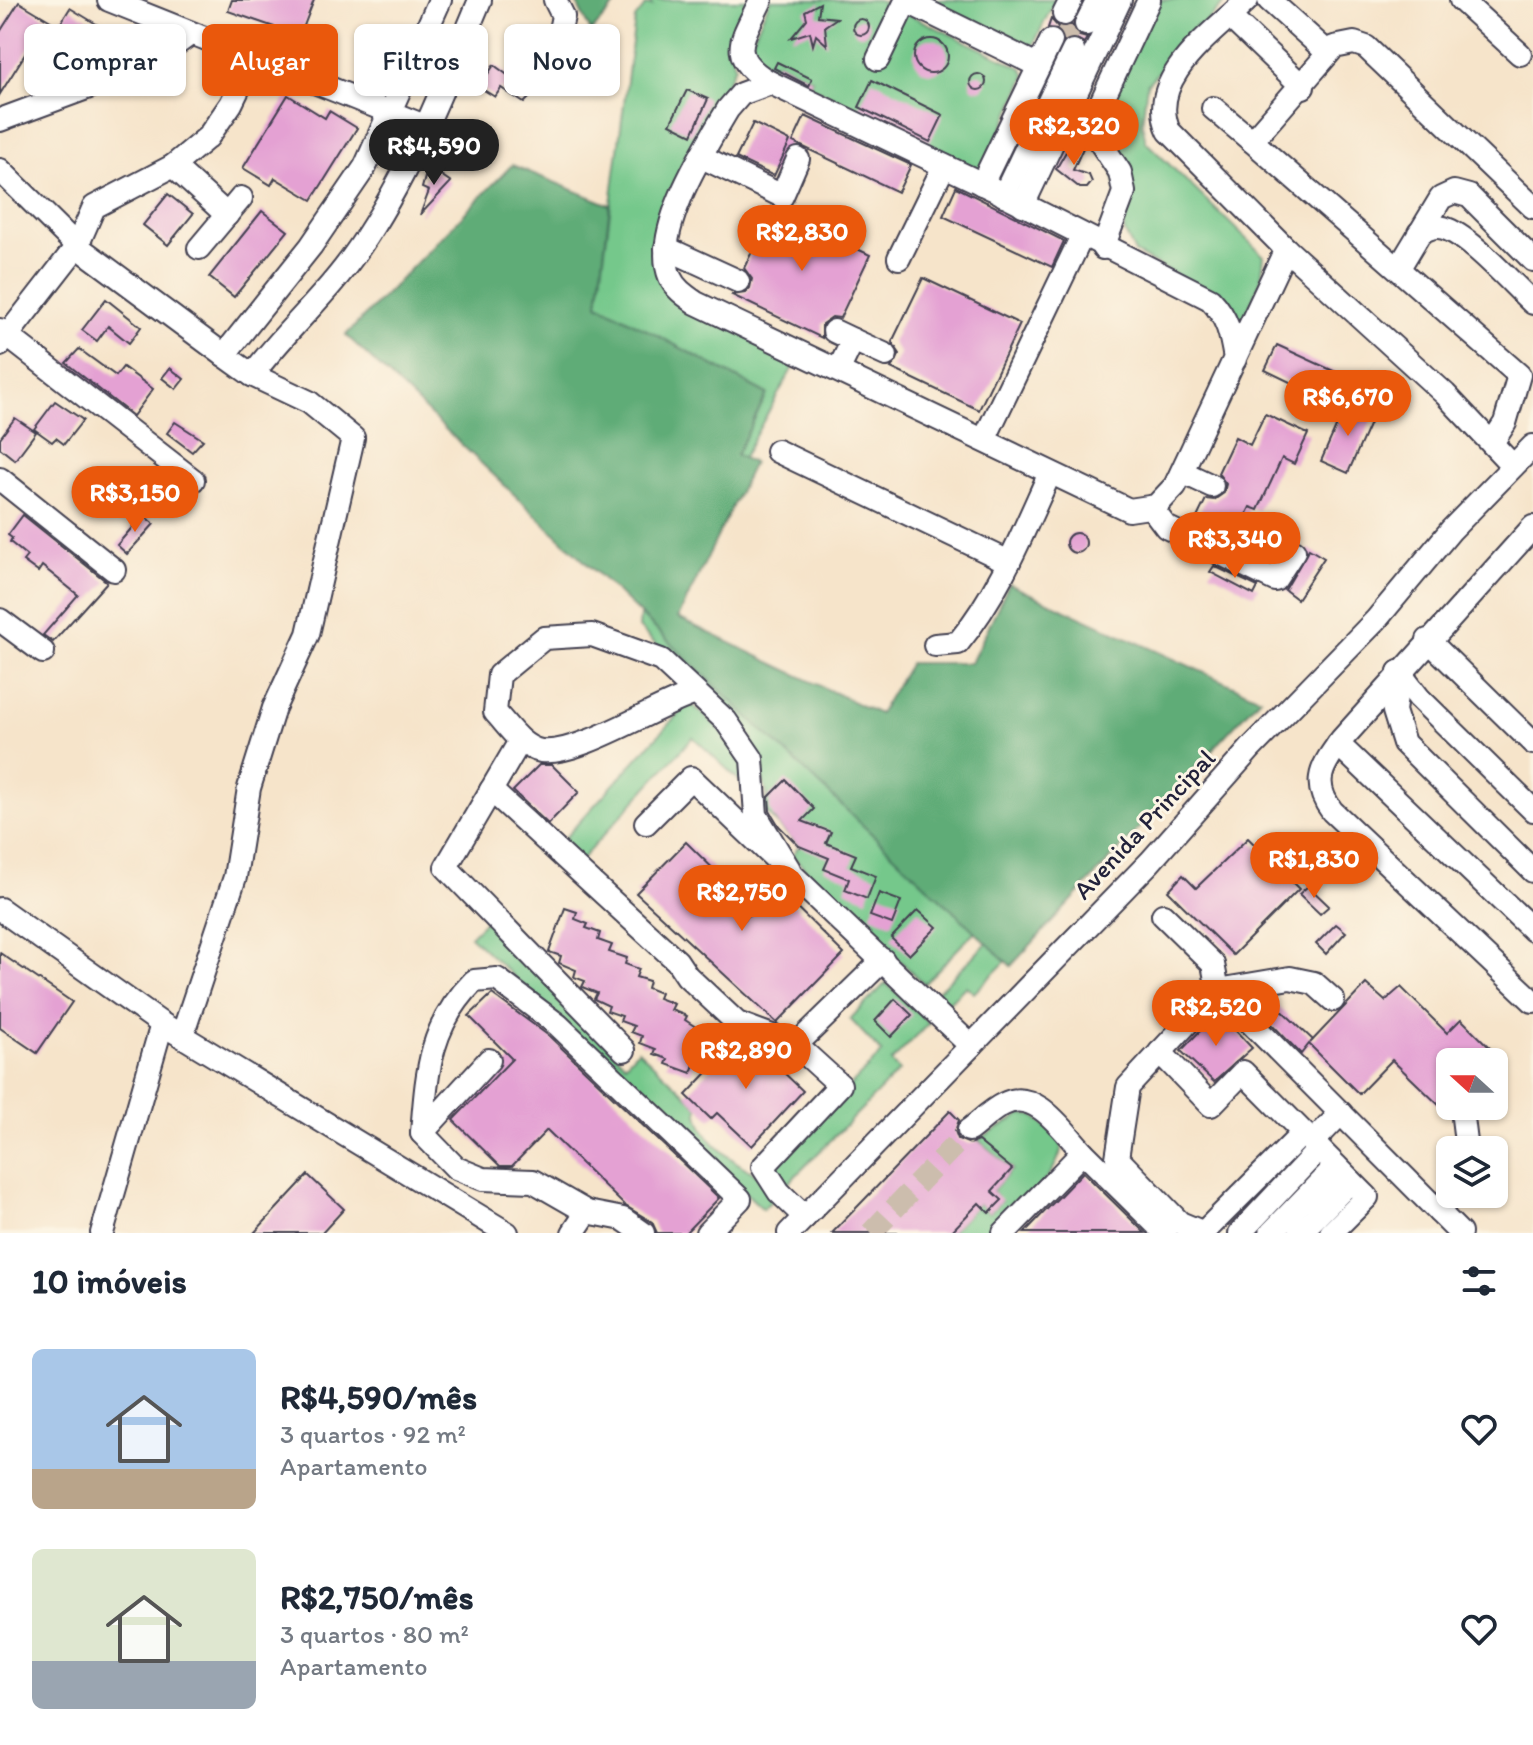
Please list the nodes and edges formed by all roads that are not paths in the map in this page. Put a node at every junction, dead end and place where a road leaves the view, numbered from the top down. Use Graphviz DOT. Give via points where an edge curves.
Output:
graph roads {
  1 [pos="109,0"];
  2 [pos="440,0"];
  3 [pos="480,0"];
  4 [pos="555,0"];
  5 [pos="761,0"];
  6 [pos="905,0"];
  7 [pos="1098,0"];
  8 [pos="1120,0"];
  9 [pos="1149,0"];
  10 [pos="1247,0"];
  11 [pos="1269,0"];
  12 [pos="1461,0"];
  13 [pos="1076,11"];
  14 [pos="1230,17"];
  15 [pos="561,24"];
  16 [pos="190,34"];
  17 [pos="202,39"];
  18 [pos="1328,53"];
  19 [pos="1520,54"];
  20 [pos="878,59"];
  21 [pos="1039,66"];
  22 [pos="771,83"];
  23 [pos="1303,87"];
  24 [pos="338,93"];
  25 [pos="235,96"];
  26 [pos="1213,108"];
  27 [pos="391,115"];
  28 [pos="0,120"];
  29 [pos="427,127"];
  30 [pos="1252,141"];
  31 [pos="702,157"];
  32 [pos="798,159"];
  33 [pos="173,166"];
  34 [pos="944,166"];
  35 [pos="0,170"];
  36 [pos="1000,193"];
  37 [pos="1533,207"];
  38 [pos="1419,233"];
  39 [pos="1082,236"];
  40 [pos="77,246"];
  41 [pos="199,248"];
  42 [pos="666,248"];
  43 [pos="1103,248"];
  44 [pos="1286,249"];
  45 [pos="899,258"];
  46 [pos="1533,260"];
  47 [pos="1400,266"];
  48 [pos="738,281"];
  49 [pos="1533,303"];
  50 [pos="242,336"];
  51 [pos="2,337"];
  52 [pos="224,355"];
  53 [pos="886,355"];
  54 [pos="1235,359"];
  55 [pos="259,366"];
  56 [pos="839,369"];
  57 [pos="1526,369"];
  58 [pos="984,440"];
  59 [pos="1492,443"];
  60 [pos="1533,446"];
  61 [pos="777,451"];
  62 [pos="1513,466"];
  63 [pos="1182,472"];
  64 [pos="1050,473"];
  65 [pos="0,479"];
  66 [pos="193,480"];
  67 [pos="1212,486"];
  68 [pos="1151,507"];
  69 [pos="1533,527"];
  70 [pos="1294,551"];
  71 [pos="1009,562"];
  72 [pos="114,570"];
  73 [pos="0,620"];
  74 [pos="1428,640"];
  75 [pos="935,645"];
  76 [pos="43,652"];
  77 [pos="1399,672"];
  78 [pos="696,693"];
  79 [pos="520,741"];
  80 [pos="1533,743"];
  81 [pos="1338,744"];
  82 [pos="491,790"];
  83 [pos="1533,810"];
  84 [pos="646,823"];
  85 [pos="789,869"];
  86 [pos="1533,871"];
  87 [pos="0,909"];
  88 [pos="1163,915"];
  89 [pos="1533,930"];
  90 [pos="883,960"];
  91 [pos="1218,990"];
  92 [pos="1333,1000"];
  93 [pos="1533,1001"];
  94 [pos="162,1024"];
  95 [pos="182,1036"];
  96 [pos="796,1045"];
  97 [pos="971,1046"];
  98 [pos="624,1050"];
  99 [pos="1160,1052"];
  100 [pos="489,1060"];
  101 [pos="1341,1113"];
  102 [pos="969,1130"];
  103 [pos="422,1133"];
  104 [pos="1311,1141"];
  105 [pos="1083,1152"];
  106 [pos="1343,1174"];
  107 [pos="1436,1195"];
  108 [pos="1448,1208"];
  109 [pos="587,1212"];
  110 [pos="797,1225"];
  111 [pos="102,1233"];
  112 [pos="507,1233"];
  113 [pos="573,1233"];
  114 [pos="643,1233"];
  115 [pos="707,1233"];
  116 [pos="1004,1233"];
  117 [pos="1165,1233"];
  118 [pos="1204,1233"];
  119 [pos="1240,1233"];
  120 [pos="1271,1233"];
  121 [pos="1300,1233"];
  122 [pos="1331,1233"];
  123 [pos="1460,1233"];
  1 -- 16 [label="street"];
  2 -- 27 [label="street"];
  3 -- 29 [label="street"];
  4 -- 15 [label="street"];
  5 -- 22 [label="street" via="742,41 743,56 748,70"];
  6 -- 20 [label="street"];
  6 -- 21 [label="street"];
  7 -- 13 [label="street"];
  8 -- 36 [label="street"];
  9 -- 43 [label="street" via="1098,109 1098,139 1120,172 1124,192"];
  10 -- 14 [label="street"];
  11 -- 18 [label="street"];
  12 -- 19 [label="street"];
  14 -- 23 [label="street"];
  14 -- 44 [label="street" via="1171,79 1162,107 1164,119 1177,140"];
  16 -- 17 [label="street"];
  16 -- 28 [label="street" via="146,66"];
  18 -- 23 [label="street"];
  18 -- 37 [label="street" via="1354,43 1366,47"];
  21 -- 36 [label="street"];
  21 -- 36 [label="street" via="1062,46"];
  22 -- 31 [label="street" via="741,94"];
  22 -- 34 [label="street"];
  23 -- 30 [label="street"];
  24 -- 27 [label="street"];
  25 -- 33 [label="street" via="208,137"];
  26 -- 30 [label="street"];
  27 -- 29 [label="street"];
  27 -- 50 [label="street" via="341,204"];
  29 -- 55 [label="street" via="358,250"];
  30 -- 47 [label="street"];
  31 -- 32 [label="street" via="782,196"];
  31 -- 42 [label="street" via="669,225"];
  33 -- 40 [label="street" via="94,207"];
  33 -- 41 [label="street" via="234,207"];
  34 -- 36 [label="street"];
  34 -- 45 [label="street"];
  35 -- 40 [label="street"];
  36 -- 39 [label="street"];
  38 -- 46 [label="street" via="1441,198 1454,192 1469,196"];
  38 -- 47 [label="street"];
  38 -- 49 [label="street" via="1445,228 1461,237"];
  39 -- 43 [label="street"];
  39 -- 58 [label="street"];
  40 -- 51 [label="street"];
  40 -- 52 [label="street"];
  42 -- 48 [label="street"];
  42 -- 56 [label="street" via="670,279 682,294"];
  43 -- 54 [label="street" via="1210,299 1223,312"];
  44 -- 54 [label="street"];
  44 -- 59 [label="street"];
  47 -- 57 [label="street"];
  50 -- 52 [label="street"];
  50 -- 55 [label="street"];
  51 -- 66 [label="street"];
  52 -- 55 [label="street"];
  53 -- 56 [label="street" via="844,336"];
  54 -- 63 [label="street"];
  55 -- 95 [label="street" via="353,438 352,450 308,634 274,708 249,788 235,877"];
  56 -- 58 [label="street"];
  57 -- 59 [label="street"];
  58 -- 64 [label="street"];
  59 -- 62 [label="street"];
  60 -- 62 [label="street, Avenida Principal"];
  61 -- 71 [label="street"];
  62 -- 97 [label="street, Avenida Principal" via="1150,862"];
  63 -- 67 [label="street"];
  63 -- 68 [label="street" via="1168,498"];
  64 -- 68 [label="street" via="1129,510"];
  64 -- 71 [label="street"];
  65 -- 72 [label="street"];
  68 -- 70 [label="street" via="1166,527 1275,580"];
  69 -- 74 [label="street"];
  71 -- 75 [label="street" via="958,643"];
  73 -- 76 [label="street"];
  74 -- 77 [label="street"];
  74 -- 80 [label="street"];
  77 -- 81 [label="street"];
  77 -- 83 [label="street"];
  77 -- 86 [label="street" via="1394,711 1404,743"];
  78 -- 79 [label="street" via="588,742 542,751"];
  78 -- 79 [label="street" via="661,660 592,635 544,638 499,675 495,712"];
  78 -- 85 [label="street" via="726,721 752,759 756,815"];
  79 -- 82 [label="street"];
  81 -- 89 [label="street"];
  81 -- 93 [label="street" via="1322,766 1321,797"];
  82 -- 96 [label="street" via="737,1023"];
  82 -- 98 [label="street" via="446,867"];
  84 -- 85 [label="street" via="691,778"];
  85 -- 90 [label="street"];
  87 -- 94 [label="street"];
  88 -- 91 [label="street" via="1213,964"];
  90 -- 96 [label="street"];
  90 -- 97 [label="street"];
  91 -- 92 [label="street" via="1290,978 1314,983"];
  91 -- 99 [label="street"];
  91 -- 101 [label="street"];
  94 -- 95 [label="street"];
  94 -- 111 [label="street"];
  95 -- 112 [label="street"];
  96 -- 110 [label="street" via="840,1085 763,1167"];
  97 -- 110 [label="street, Avenida Principal"];
  99 -- 104 [label="street" via="1211,1105 1243,1072"];
  99 -- 118 [label="street" via="1128,1087 1117,1158 1180,1223"];
  100 -- 103 [label="street"];
  101 -- 104 [label="street"];
  101 -- 107 [label="street"];
  102 -- 105 [label="street" via="1006,1102 1026,1100 1042,1109"];
  103 -- 109 [label="street" via="456,1168 483,1179 533,1181"];
  103 -- 115 [label="street" via="427,1069 440,1028 453,1002 474,981 497,979 558,1025 740,1199"];
  104 -- 106 [label="street"];
  104 -- 118 [label="street"];
  104 -- 119 [label="street"];
  105 -- 116 [label="street"];
  105 -- 117 [label="street"];
  106 -- 120 [label="street"];
  106 -- 121 [label="street"];
  106 -- 122 [label="street" via="1367,1197"];
  108 -- 123 [label="street"];
  109 -- 113 [label="street"];
  109 -- 114 [label="street" via="623,1219"];
}
